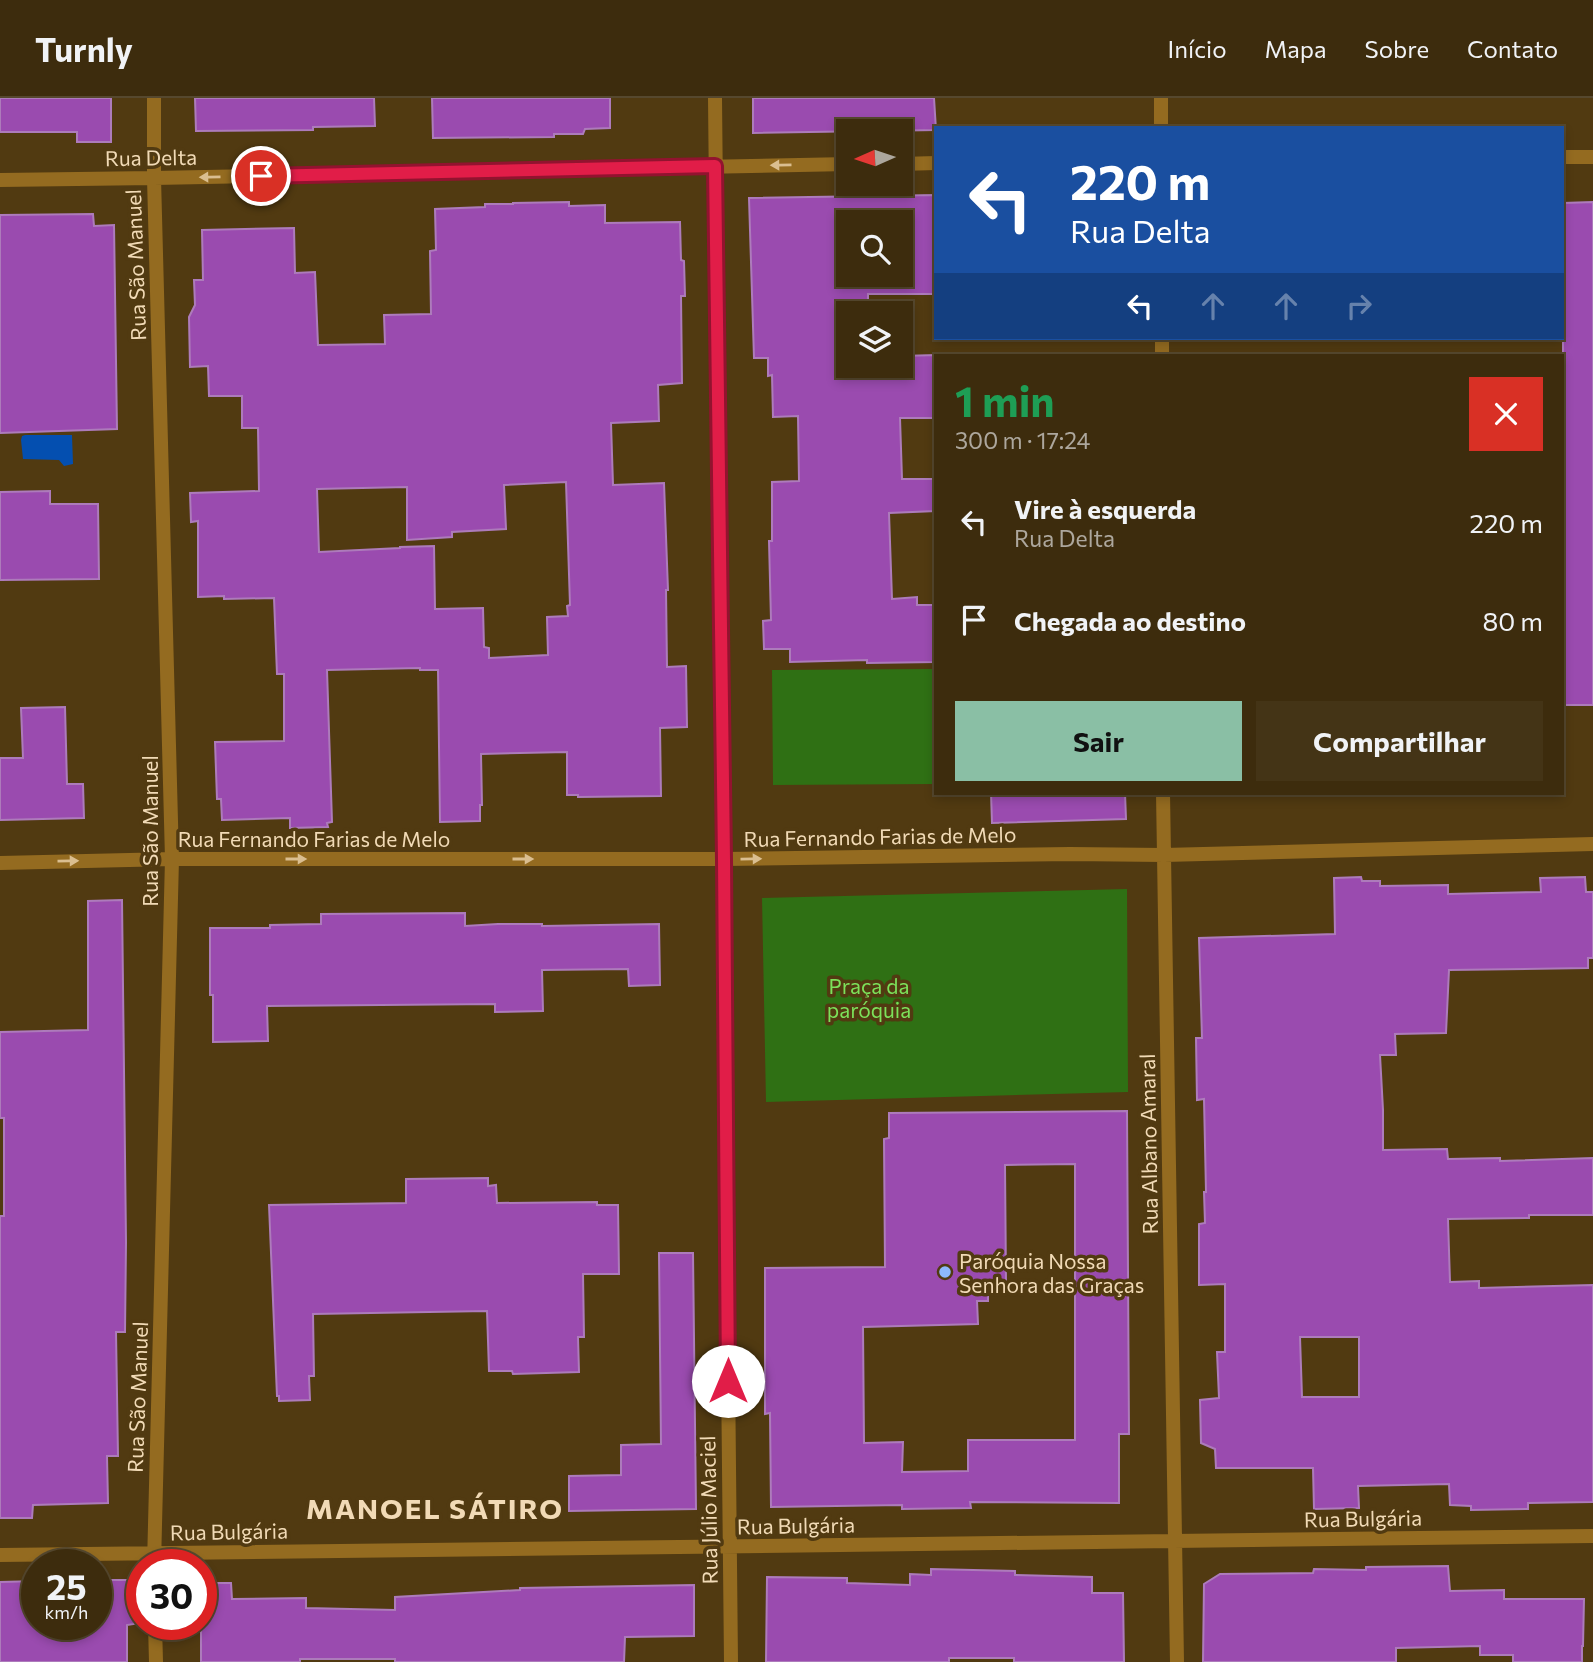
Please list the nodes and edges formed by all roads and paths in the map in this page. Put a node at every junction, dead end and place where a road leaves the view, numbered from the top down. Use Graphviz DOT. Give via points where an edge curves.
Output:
graph roads {
  1 [pos="154,98"];
  2 [pos="715,98"];
  3 [pos="1161,98"];
  4 [pos="1161,126"];
  5 [pos="1564,157"];
  6 [pos="1593,157"];
  7 [pos="934,163"];
  8 [pos="836,164"];
  9 [pos="914,164"];
  10 [pos="715,166"];
  11 [pos="154,178"];
  12 [pos="0,180"];
  13 [pos="1163,795"];
  14 [pos="1593,844"];
  15 [pos="1164,855"];
  16 [pos="172,859"];
  17 [pos="724,859"];
  18 [pos="0,863"];
  19 [pos="1593,1536"];
  20 [pos="1177,1541"];
  21 [pos="729,1546"];
  22 [pos="154,1549"];
  23 [pos="0,1556"];
  24 [pos="126,1558"];
  25 [pos="217,1558"];
  26 [pos="155,1640"];
  27 [pos="156,1662"];
  28 [pos="731,1662"];
  29 [pos="1177,1662"];
  1 -- 11 [label="street, Rua São Manuel"];
  2 -- 10 [label="street, Rua Júlio Maciel"];
  3 -- 4 [label="street"];
  5 -- 6 [label="street"];
  7 -- 9 [label="street"];
  8 -- 10 [label="street, Rua Delta, one-way"];
  10 -- 11 [label="street, Rua Delta, one-way"];
  10 -- 17 [label="street, Rua Júlio Maciel"];
  11 -- 12 [label="street, Rua Delta"];
  11 -- 16 [label="street, Rua São Manuel"];
  13 -- 15 [label="street, Rua Albano Amaral"];
  14 -- 15 [label="street, Rua Fernando Farias de Melo"];
  17 -- 15 [label="street, Rua Fernando Farias de Melo, one-way"];
  15 -- 20 [label="street, Rua Albano Amaral"];
  16 -- 17 [label="street, Rua Fernando Farias de Melo, one-way"];
  18 -- 16 [label="street, Rua Fernando Farias de Melo, one-way"];
  16 -- 22 [label="street, Rua São Manuel"];
  17 -- 21 [label="street, Rua Júlio Maciel"];
  19 -- 20 [label="street, Rua Bulgária"];
  20 -- 21 [label="street, Rua Bulgária"];
  20 -- 29 [label="street, Rua Albano Amaral"];
  21 -- 25 [label="street, Rua Bulgária"];
  21 -- 28 [label="street, Rua Júlio Maciel"];
  23 -- 24 [label="street, Rua Bulgária"];
  26 -- 27 [label="street"];
}
